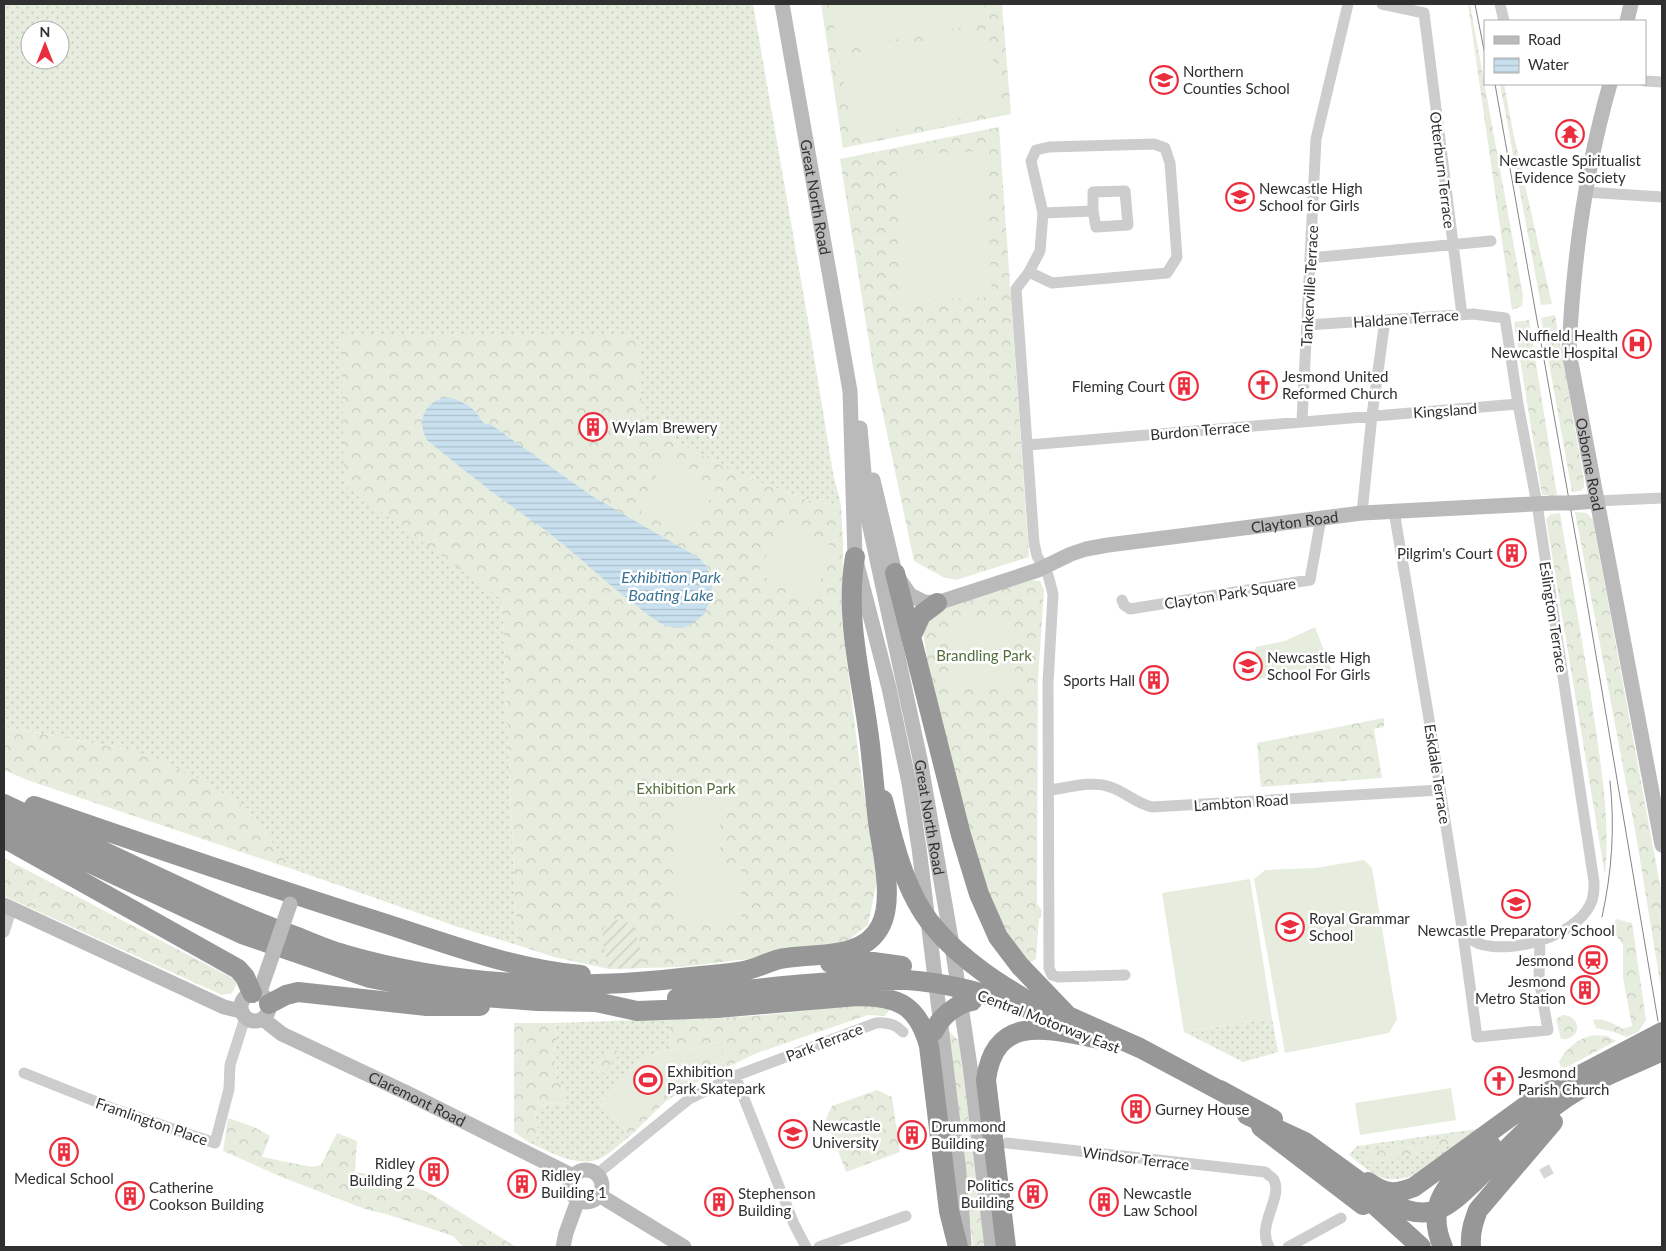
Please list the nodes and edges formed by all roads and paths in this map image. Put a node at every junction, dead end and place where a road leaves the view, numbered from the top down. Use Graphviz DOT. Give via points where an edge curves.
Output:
graph roads {
  1 [pos="782,4"];
  2 [pos="1348,4"];
  3 [pos="1382,4"];
  4 [pos="1500,4"];
  5 [pos="1631,4"];
  6 [pos="1504,20"];
  7 [pos="1627,20"];
  8 [pos="1646,81"];
  9 [pos="1662,82"];
  10 [pos="1610,85"];
  11 [pos="1585,192"];
  12 [pos="1662,197"];
  13 [pos="1094,211"];
  14 [pos="1043,213"];
  15 [pos="1491,241"];
  16 [pos="1453,244"];
  17 [pos="1310,258"];
  18 [pos="1029,272"];
  19 [pos="1462,315"];
  20 [pos="1505,318"];
  21 [pos="1385,320"];
  22 [pos="1307,324"];
  23 [pos="850,391"];
  24 [pos="1518,404"];
  25 [pos="858,412"];
  26 [pos="1372,415"];
  27 [pos="1302,421"];
  28 [pos="1028,445"];
  29 [pos="1662,498"];
  30 [pos="1596,501"];
  31 [pos="1544,504"];
  32 [pos="1394,511"];
  33 [pos="1362,513"];
  34 [pos="1321,518"];
  35 [pos="855,557"];
  36 [pos="1043,568"];
  37 [pos="895,573"];
  38 [pos="1122,600"];
  39 [pos="937,603"];
  40 [pos="911,637"];
  41 [pos="912,761"];
  42 [pos="874,772"];
  43 [pos="916,782"];
  44 [pos="1048,790"];
  45 [pos="1440,790"];
  46 [pos="4,796"];
  47 [pos="4,804"];
  48 [pos="4,823"];
  49 [pos="4,838"];
  50 [pos="1662,839"];
  51 [pos="292,899"];
  52 [pos="8,906"];
  53 [pos="4,932"];
  54 [pos="1463,934"];
  55 [pos="1540,941"];
  56 [pos="746,971"];
  57 [pos="905,973"];
  58 [pos="1124,975"];
  59 [pos="672,996"];
  60 [pos="636,998"];
  61 [pos="1033,1001"];
  62 [pos="537,1002"];
  63 [pos="261,1003"];
  64 [pos="243,1014"];
  65 [pos="1068,1020"];
  66 [pos="903,1032"];
  67 [pos="1662,1032"];
  68 [pos="932,1038"];
  69 [pos="1100,1039"];
  70 [pos="1657,1055"];
  71 [pos="24,1073"];
  72 [pos="735,1076"];
  73 [pos="1598,1080"];
  74 [pos="1568,1082"];
  75 [pos="1220,1090"];
  76 [pos="1247,1116"];
  77 [pos="1006,1143"];
  78 [pos="597,1174"];
  79 [pos="573,1176"];
  80 [pos="599,1195"];
  81 [pos="578,1200"];
  82 [pos="906,1216"];
  83 [pos="1341,1218"];
  84 [pos="563,1247"];
  85 [pos="684,1247"];
  86 [pos="806,1247"];
  87 [pos="819,1247"];
  88 [pos="958,1247"];
  89 [pos="964,1247"];
  90 [pos="992,1247"];
  91 [pos="1006,1247"];
  92 [pos="1269,1247"];
  93 [pos="1288,1247"];
  94 [pos="1412,1247"];
  95 [pos="1421,1247"];
  96 [pos="1443,1247"];
  97 [pos="1471,1247"];
  1 -- 23 [label="main road, Great North Road"];
  2 -- 17 [label="street, Tankerville Terrace" via="1316,139"];
  3 -- 16 [label="street, Otterburn Terrace" via="1424,13"];
  4 -- 6 [label="street"];
  5 -- 7 [label="main road"];
  8 -- 9 [label="street"];
  10 -- 11 [label="main road, Osborne Road"];
  11 -- 12 [label="street"];
  11 -- 30 [label="main road, Osborne Road" via="1569,352"];
  13 -- 14 [label="street"];
  14 -- 18 [label="street" via="1040,251"];
  14 -- 18 [label="street" via="1032,161 1036,150 1154,144 1165,148 1170,163 1177,257 1166,273 1052,283"];
  15 -- 16 [label="street"];
  16 -- 17 [label="street"];
  16 -- 19 [label="street, Otterburn Terrace"];
  17 -- 22 [label="street, Tankerville Terrace"];
  18 -- 28 [label="street" via="1016,289"];
  19 -- 20 [label="street, Haldane Terrace"];
  19 -- 21 [label="street, Haldane Terrace"];
  20 -- 24 [label="street, Eslington Terrace"];
  21 -- 22 [label="street, Haldane Terrace"];
  21 -- 26 [label="street"];
  22 -- 27 [label="street, Tankerville Terrace"];
  23 -- 25 [label="main road, Great North Road"];
  23 -- 35 [label="main road, Great North Road"];
  24 -- 26 [label="street, Kingsland"];
  24 -- 31 [label="street, Eslington Terrace"];
  25 -- 37 [label="main road"];
  25 -- 41 [label="main road, Great North Road" via="868,518"];
  26 -- 27 [label="street, Burdon Terrace"];
  26 -- 33 [label="street"];
  27 -- 28 [label="street, Burdon Terrace"];
  28 -- 36 [label="street" via="1034,542"];
  29 -- 30 [label="street, Clayton Road"];
  30 -- 31 [label="main road, Clayton Road, bridge"];
  30 -- 50 [label="main road, Osborne Road"];
  31 -- 32 [label="main road, Clayton Road"];
  31 -- 55 [label="street, Eslington Terrace" via="1594,895 1584,914 1565,929"];
  32 -- 33 [label="main road, Clayton Road"];
  32 -- 45 [label="street, Eskdale Terrace"];
  33 -- 34 [label="main road, Clayton Road"];
  34 -- 36 [label="main road, Clayton Road" via="1108,545 1071,554"];
  34 -- 38 [label="street, Clayton Park Square" via="1310,580 1130,608"];
  35 -- 41 [label="main road, Great North Road" via="889,688"];
  35 -- 42 [label="highway" via="851,579 853,626"];
  36 -- 39 [label="main road, Clayton Road"];
  36 -- 44 [label="street" via="1053,594 1048,683"];
  37 -- 39 [label="main road" via="910,595 924,602"];
  37 -- 40 [label="highway"];
  39 -- 40 [label="highway" via="921,615"];
  40 -- 65 [label="highway" via="979,894 998,937"];
  41 -- 43 [label="main road, Great North Road"];
  42 -- 56 [label="highway" via="886,887 882,923 870,938 846,952 780,959"];
  42 -- 65 [label="highway, bridge" via="904,873 933,926 975,966"];
  43 -- 89 [label="main road, Great North Road"];
  43 -- 90 [label="main road, Great North Road" via="959,990"];
  44 -- 45 [label="street, Lambton Road" via="1096,784 1110,786 1141,805 1152,807"];
  44 -- 58 [label="street" via="1049,968 1052,975 1058,977"];
  45 -- 54 [label="street, Eskdale Terrace"];
  46 -- 51 [label="highway"];
  47 -- 60 [label="highway" via="248,919 341,954 434,974"];
  48 -- 62 [label="highway" via="242,934 370,978 439,991"];
  49 -- 63 [label="highway" via="238,969"];
  51 -- 60 [label="highway" via="510,964 608,977"];
  51 -- 63 [label="main road, bridge" via="268,968"];
  52 -- 53 [label="street"];
  52 -- 64 [label="main road"];
  54 -- 55 [label="street" via="1479,943 1495,946"];
  54 -- 55 [label="street, Eskdale Terrace" via="1477,1037 1548,1030 1539,978"];
  56 -- 57 [label="highway, Central Motorway East" via="822,963 873,962"];
  56 -- 59 [label="highway"];
  57 -- 59 [label="highway, Central Motorway East"];
  57 -- 61 [label="highway, Central Motorway East" via="953,976"];
  57 -- 65 [label="highway, Central Motorway East, bridge"];
  59 -- 60 [label="highway"];
  59 -- 60 [label="highway"];
  59 -- 68 [label="highway" via="879,996 912,1012"];
  60 -- 62 [label="highway"];
  61 -- 65 [label="highway, Central Motorway East"];
  61 -- 68 [label="highway, bridge" via="1011,998 963,1003 938,1022"];
  62 -- 63 [label="highway" via="427,1006 298,992"];
  63 -- 64 [label="main road" via="254,1022"];
  63 -- 64 [label="main road" via="247,995 242,1002"];
  63 -- 79 [label="main road, Claremont Road" via="282,1034"];
  64 -- 71 [label="street, Framlington Place" via="215,1143 117,1110"];
  65 -- 69 [label="highway, Central Motorway East"];
  65 -- 75 [label="highway, Central Motorway East" via="1140,1048"];
  66 -- 72 [label="street, Park Terrace" via="892,1024 876,1023"];
  67 -- 74 [label="highway"];
  68 -- 88 [label="highway" via="949,1212"];
  69 -- 76 [label="highway, Central Motorway East" via="1196,1086"];
  69 -- 91 [label="highway" via="1045,1029 1018,1032 998,1047 988,1065 988,1109"];
  70 -- 73 [label="highway"];
  72 -- 78 [label="street, Park Terrace" via="689,1099"];
  72 -- 86 [label="street"];
  73 -- 76 [label="highway, bridge" via="1555,1106 1454,1202 1431,1212 1417,1213 1389,1203 1305,1142"];
  73 -- 97 [label="highway" via="1565,1108 1478,1210 1472,1224"];
  74 -- 75 [label="highway" via="1538,1096 1421,1183 1403,1191 1390,1192 1364,1180 1305,1136"];
  74 -- 96 [label="highway" via="1506,1132 1443,1192 1436,1222"];
  75 -- 95 [label="highway, Central Motorway East" via="1327,1161"];
  76 -- 94 [label="highway, Central Motorway East, bridge" via="1360,1202"];
  77 -- 92 [label="street, Windsor Terrace" via="1265,1172 1274,1180 1276,1188 1266,1226"];
  78 -- 79 [label="main road" via="583,1170"];
  78 -- 80 [label="main road" via="602,1183"];
  79 -- 81 [label="main road" via="570,1190"];
  80 -- 81 [label="main road" via="591,1201"];
  80 -- 85 [label="main road"];
  81 -- 84 [label="main road"];
  82 -- 87 [label="street"];
  83 -- 93 [label="street"];
}
